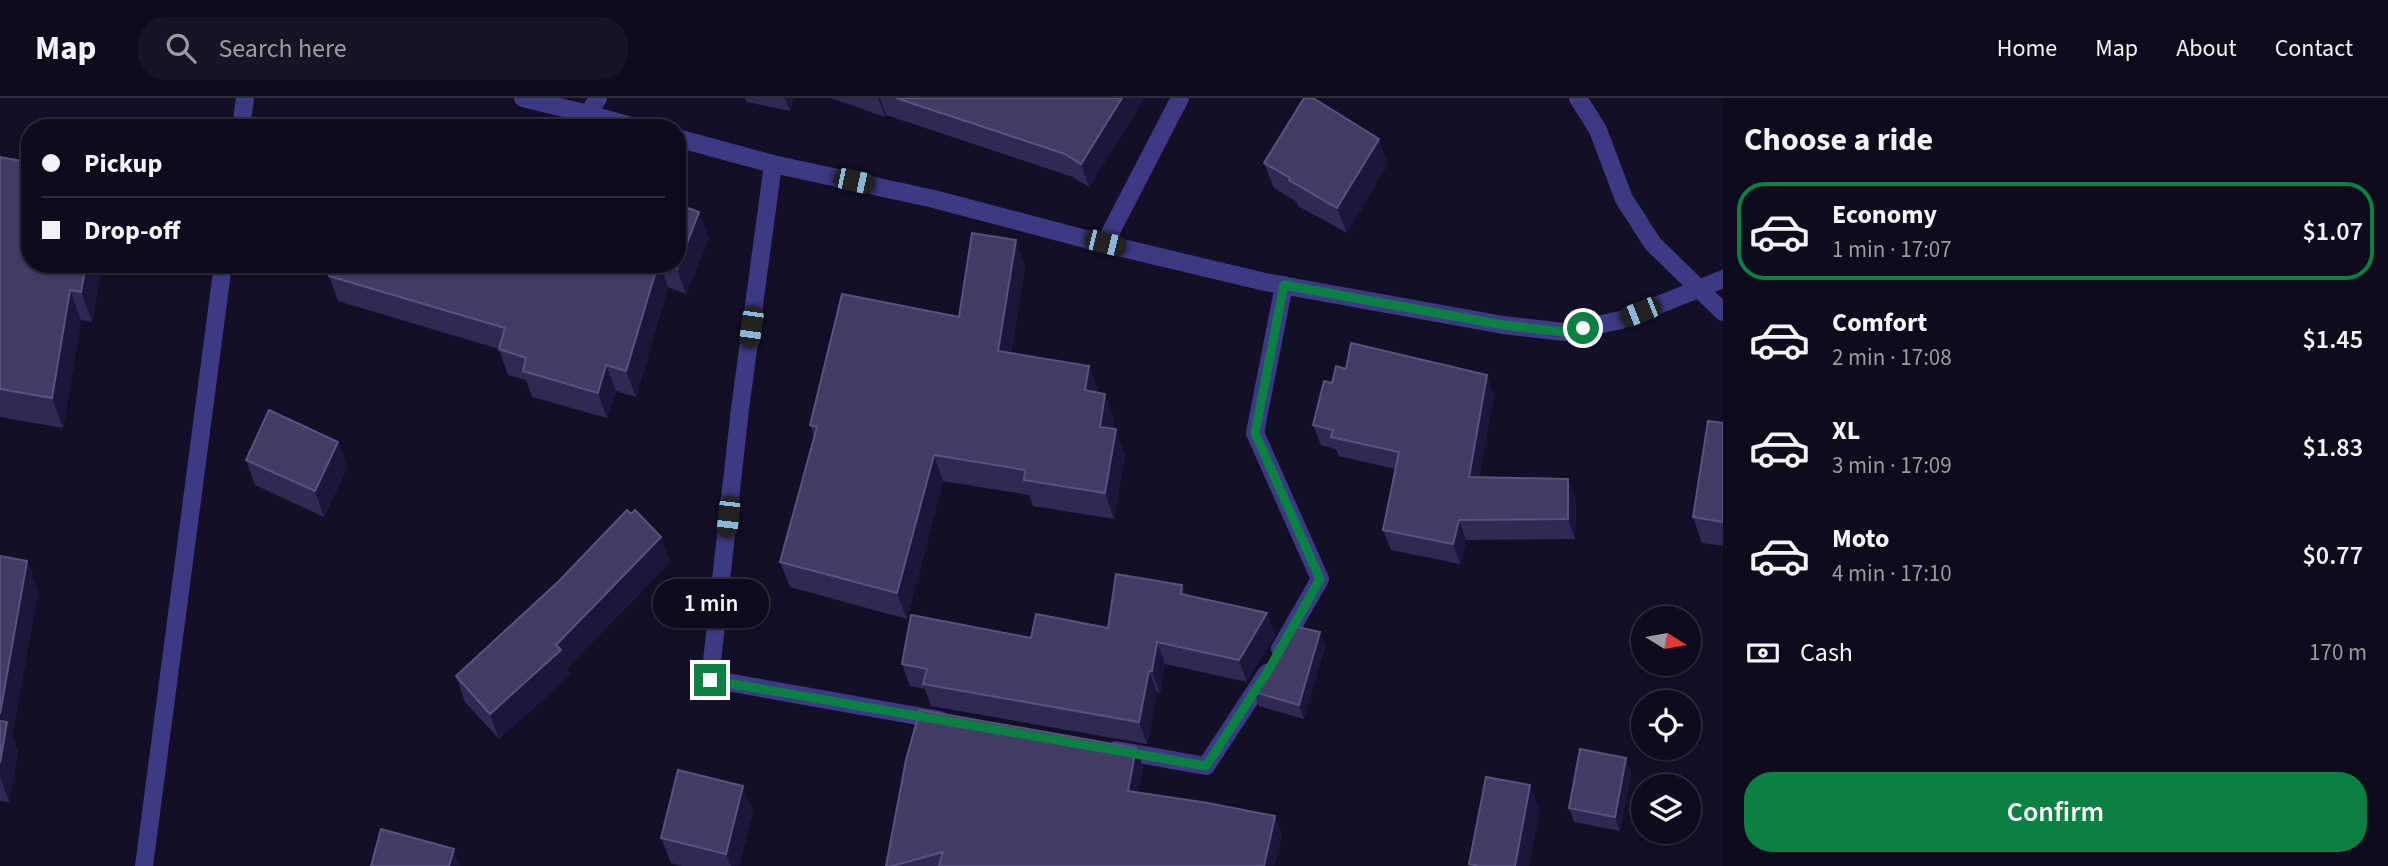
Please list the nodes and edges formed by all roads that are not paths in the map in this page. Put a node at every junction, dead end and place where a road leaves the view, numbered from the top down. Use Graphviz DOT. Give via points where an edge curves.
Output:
graph roads {
  1 [pos="245,98"];
  2 [pos="523,98"];
  3 [pos="598,98"];
  4 [pos="1180,98"];
  5 [pos="1578,98"];
  6 [pos="1595,98"];
  7 [pos="588,114"];
  8 [pos="242,119"];
  9 [pos="606,119"];
  10 [pos="1598,130"];
  11 [pos="686,140"];
  12 [pos="773,164"];
  13 [pos="1105,243"];
  14 [pos="222,273"];
  15 [pos="1723,279"];
  16 [pos="1284,285"];
  17 [pos="1700,287"];
  18 [pos="1723,312"];
  19 [pos="958,723"];
  20 [pos="1096,747"];
  21 [pos="144,866"];
  1 -- 8 [label="street"];
  2 -- 7 [label="street"];
  3 -- 7 [label="street"];
  4 -- 13 [label="street"];
  5 -- 10 [label="street"];
  6 -- 10 [label="street"];
  7 -- 9 [label="street"];
  10 -- 17 [label="street" via="1624,198 1653,244"];
  11 -- 12 [label="street"];
  12 -- 13 [label="street"];
  12 -- 19 [label="street" via="710,680"];
  13 -- 16 [label="street"];
  14 -- 21 [label="street"];
  15 -- 17 [label="street"];
  16 -- 17 [label="street" via="1564,332 1621,320"];
  16 -- 20 [label="street" via="1255,433 1320,579 1206,766"];
  17 -- 18 [label="street"];
}
